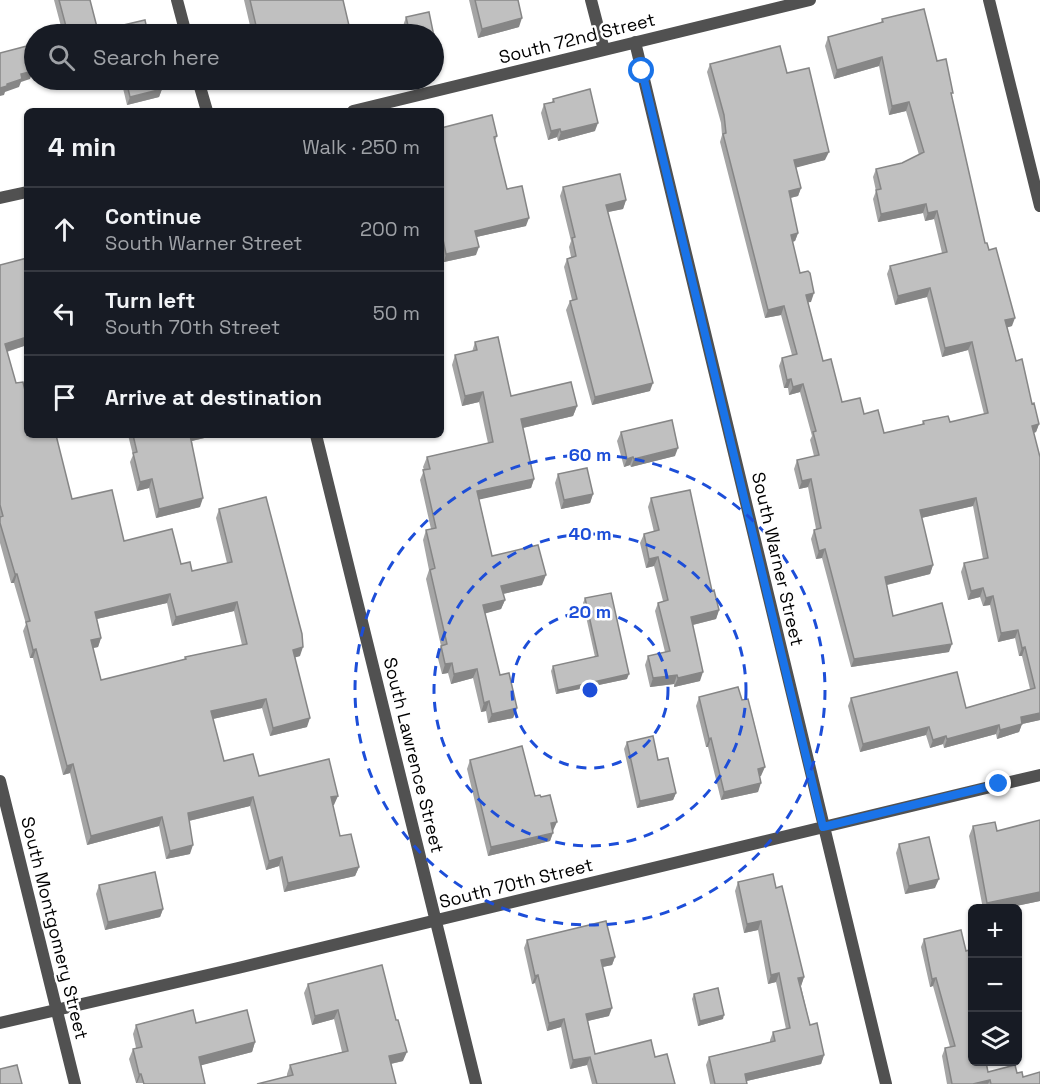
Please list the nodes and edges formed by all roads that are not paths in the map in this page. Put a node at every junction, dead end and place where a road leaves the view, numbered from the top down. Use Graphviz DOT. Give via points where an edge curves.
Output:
graph roads {
  1 [pos="177,0"];
  2 [pos="591,0"];
  3 [pos="810,0"];
  4 [pos="989,0"];
  5 [pos="183,24"];
  6 [pos="635,42"];
  7 [pos="604,50"];
  8 [pos="444,89"];
  9 [pos="201,90"];
  10 [pos="439,90"];
  11 [pos="206,108"];
  12 [pos="365,108"];
  13 [pos="24,193"];
  14 [pos="0,198"];
  15 [pos="1040,206"];
  16 [pos="317,438"];
  17 [pos="1040,774"];
  18 [pos="0,781"];
  19 [pos="823,827"];
  20 [pos="436,920"];
  21 [pos="58,1009"];
  22 [pos="0,1023"];
  23 [pos="75,1084"];
  24 [pos="476,1084"];
  25 [pos="886,1084"];
  1 -- 5 [label="street"];
  2 -- 7 [label="street"];
  3 -- 6 [label="street, South 72nd Street"];
  4 -- 15 [label="street"];
  6 -- 7 [label="street, South 72nd Street"];
  6 -- 19 [label="street, South Warner Street"];
  7 -- 8 [label="street, South 72nd Street"];
  9 -- 11 [label="street"];
  10 -- 12 [label="street, South 72nd Street"];
  13 -- 14 [label="street"];
  16 -- 20 [label="street, South Lawrence Street"];
  17 -- 19 [label="street, South 70th Street"];
  18 -- 21 [label="street, South Montgomery Street"];
  19 -- 20 [label="street, South 70th Street"];
  19 -- 25 [label="street, South Warner Street"];
  20 -- 21 [label="street, South 70th Street"];
  20 -- 24 [label="street, South Lawrence Street"];
  21 -- 22 [label="street, South 70th Street"];
  21 -- 23 [label="street, South Montgomery Street"];
}
